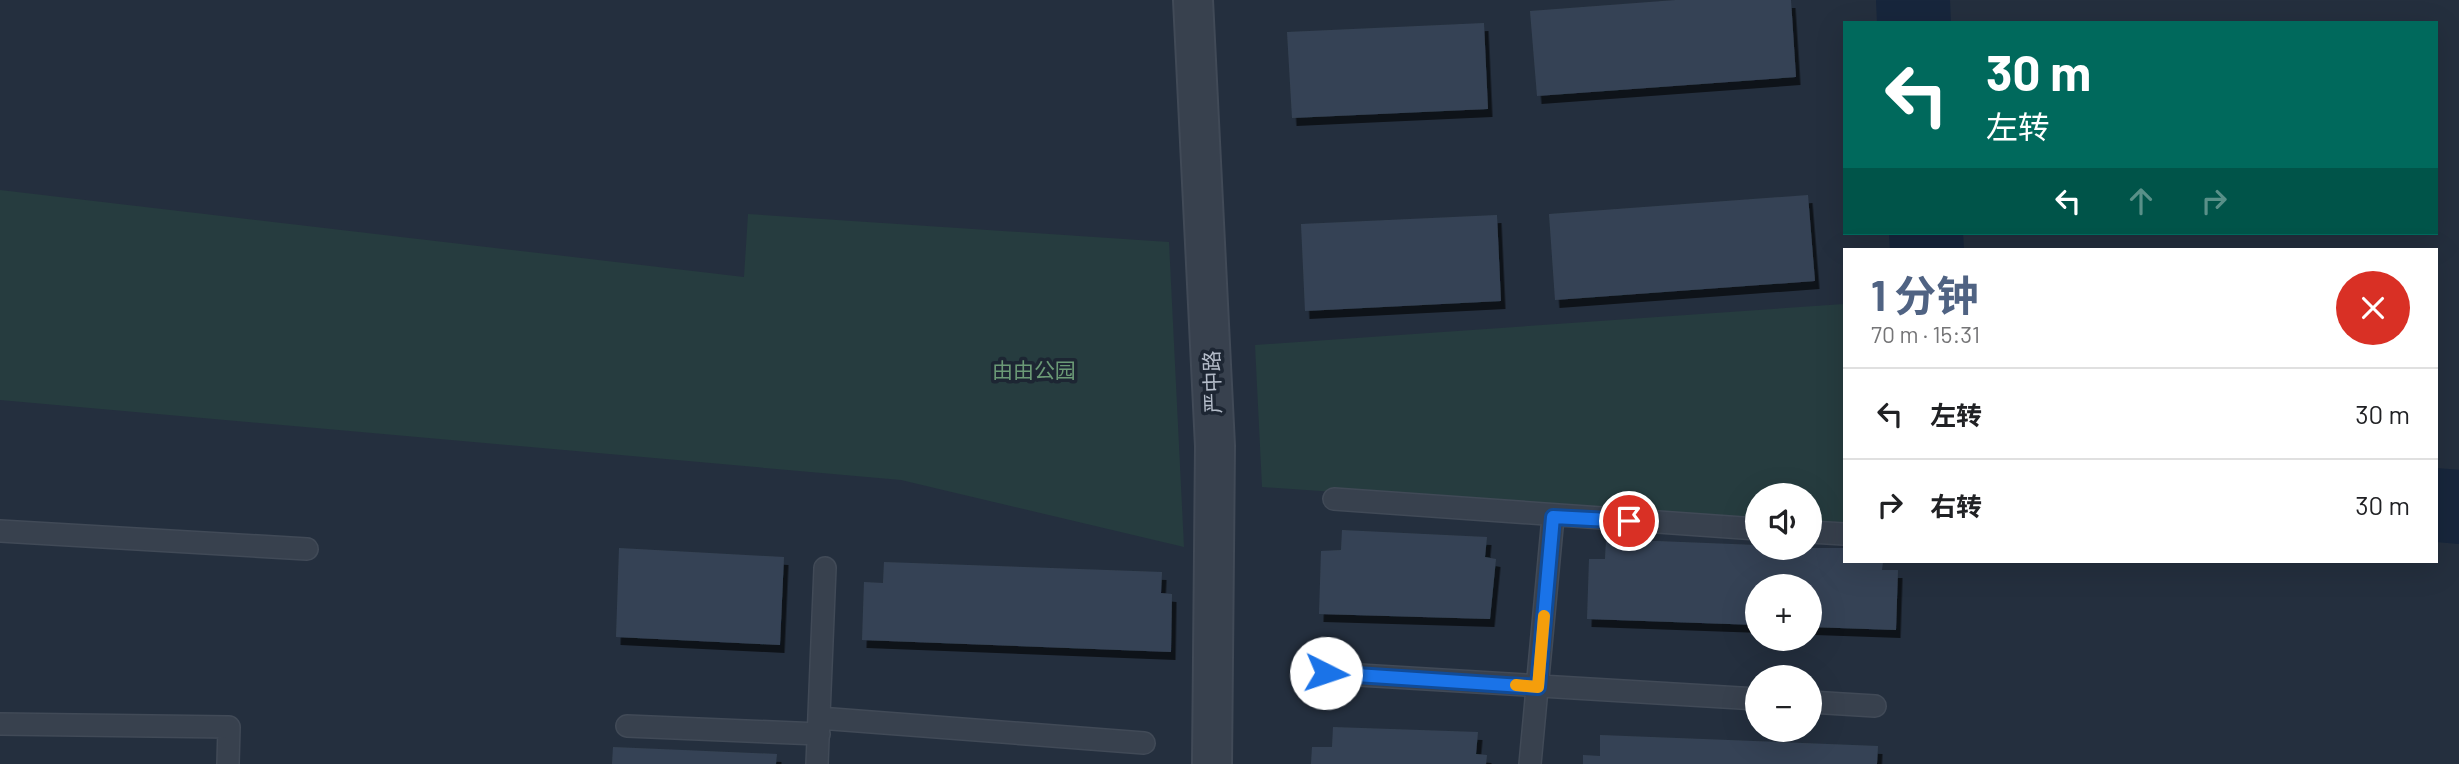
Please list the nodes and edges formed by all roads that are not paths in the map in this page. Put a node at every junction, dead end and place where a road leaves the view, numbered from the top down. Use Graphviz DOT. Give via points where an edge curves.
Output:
graph roads {
  1 [pos="1193,0"];
  2 [pos="1334,499"];
  3 [pos="1553,517"];
  4 [pos="1745,528"];
  5 [pos="0,531"];
  6 [pos="1822,533"];
  7 [pos="1843,534"];
  8 [pos="307,549"];
  9 [pos="825,568"];
  10 [pos="1326,673"];
  11 [pos="1538,687"];
  12 [pos="1745,698"];
  13 [pos="1822,703"];
  14 [pos="1875,705"];
  15 [pos="0,724"];
  16 [pos="627,726"];
  17 [pos="819,726"];
  18 [pos="1144,743"];
  19 [pos="228,764"];
  20 [pos="817,764"];
  21 [pos="1212,764"];
  22 [pos="1530,764"];
  1 -- 21 [label="street, 严中路" via="1215,446"];
  2 -- 3 [label="lane"];
  3 -- 4 [label="lane"];
  3 -- 11 [label="lane"];
  5 -- 8 [label="lane"];
  6 -- 7 [label="lane"];
  9 -- 17 [label="lane"];
  10 -- 11 [label="lane"];
  11 -- 12 [label="lane"];
  11 -- 22 [label="lane"];
  13 -- 14 [label="lane"];
  15 -- 19 [label="lane" via="229,727"];
  16 -- 17 [label="lane"];
  17 -- 18 [label="lane"];
  17 -- 20 [label="lane"];
}
